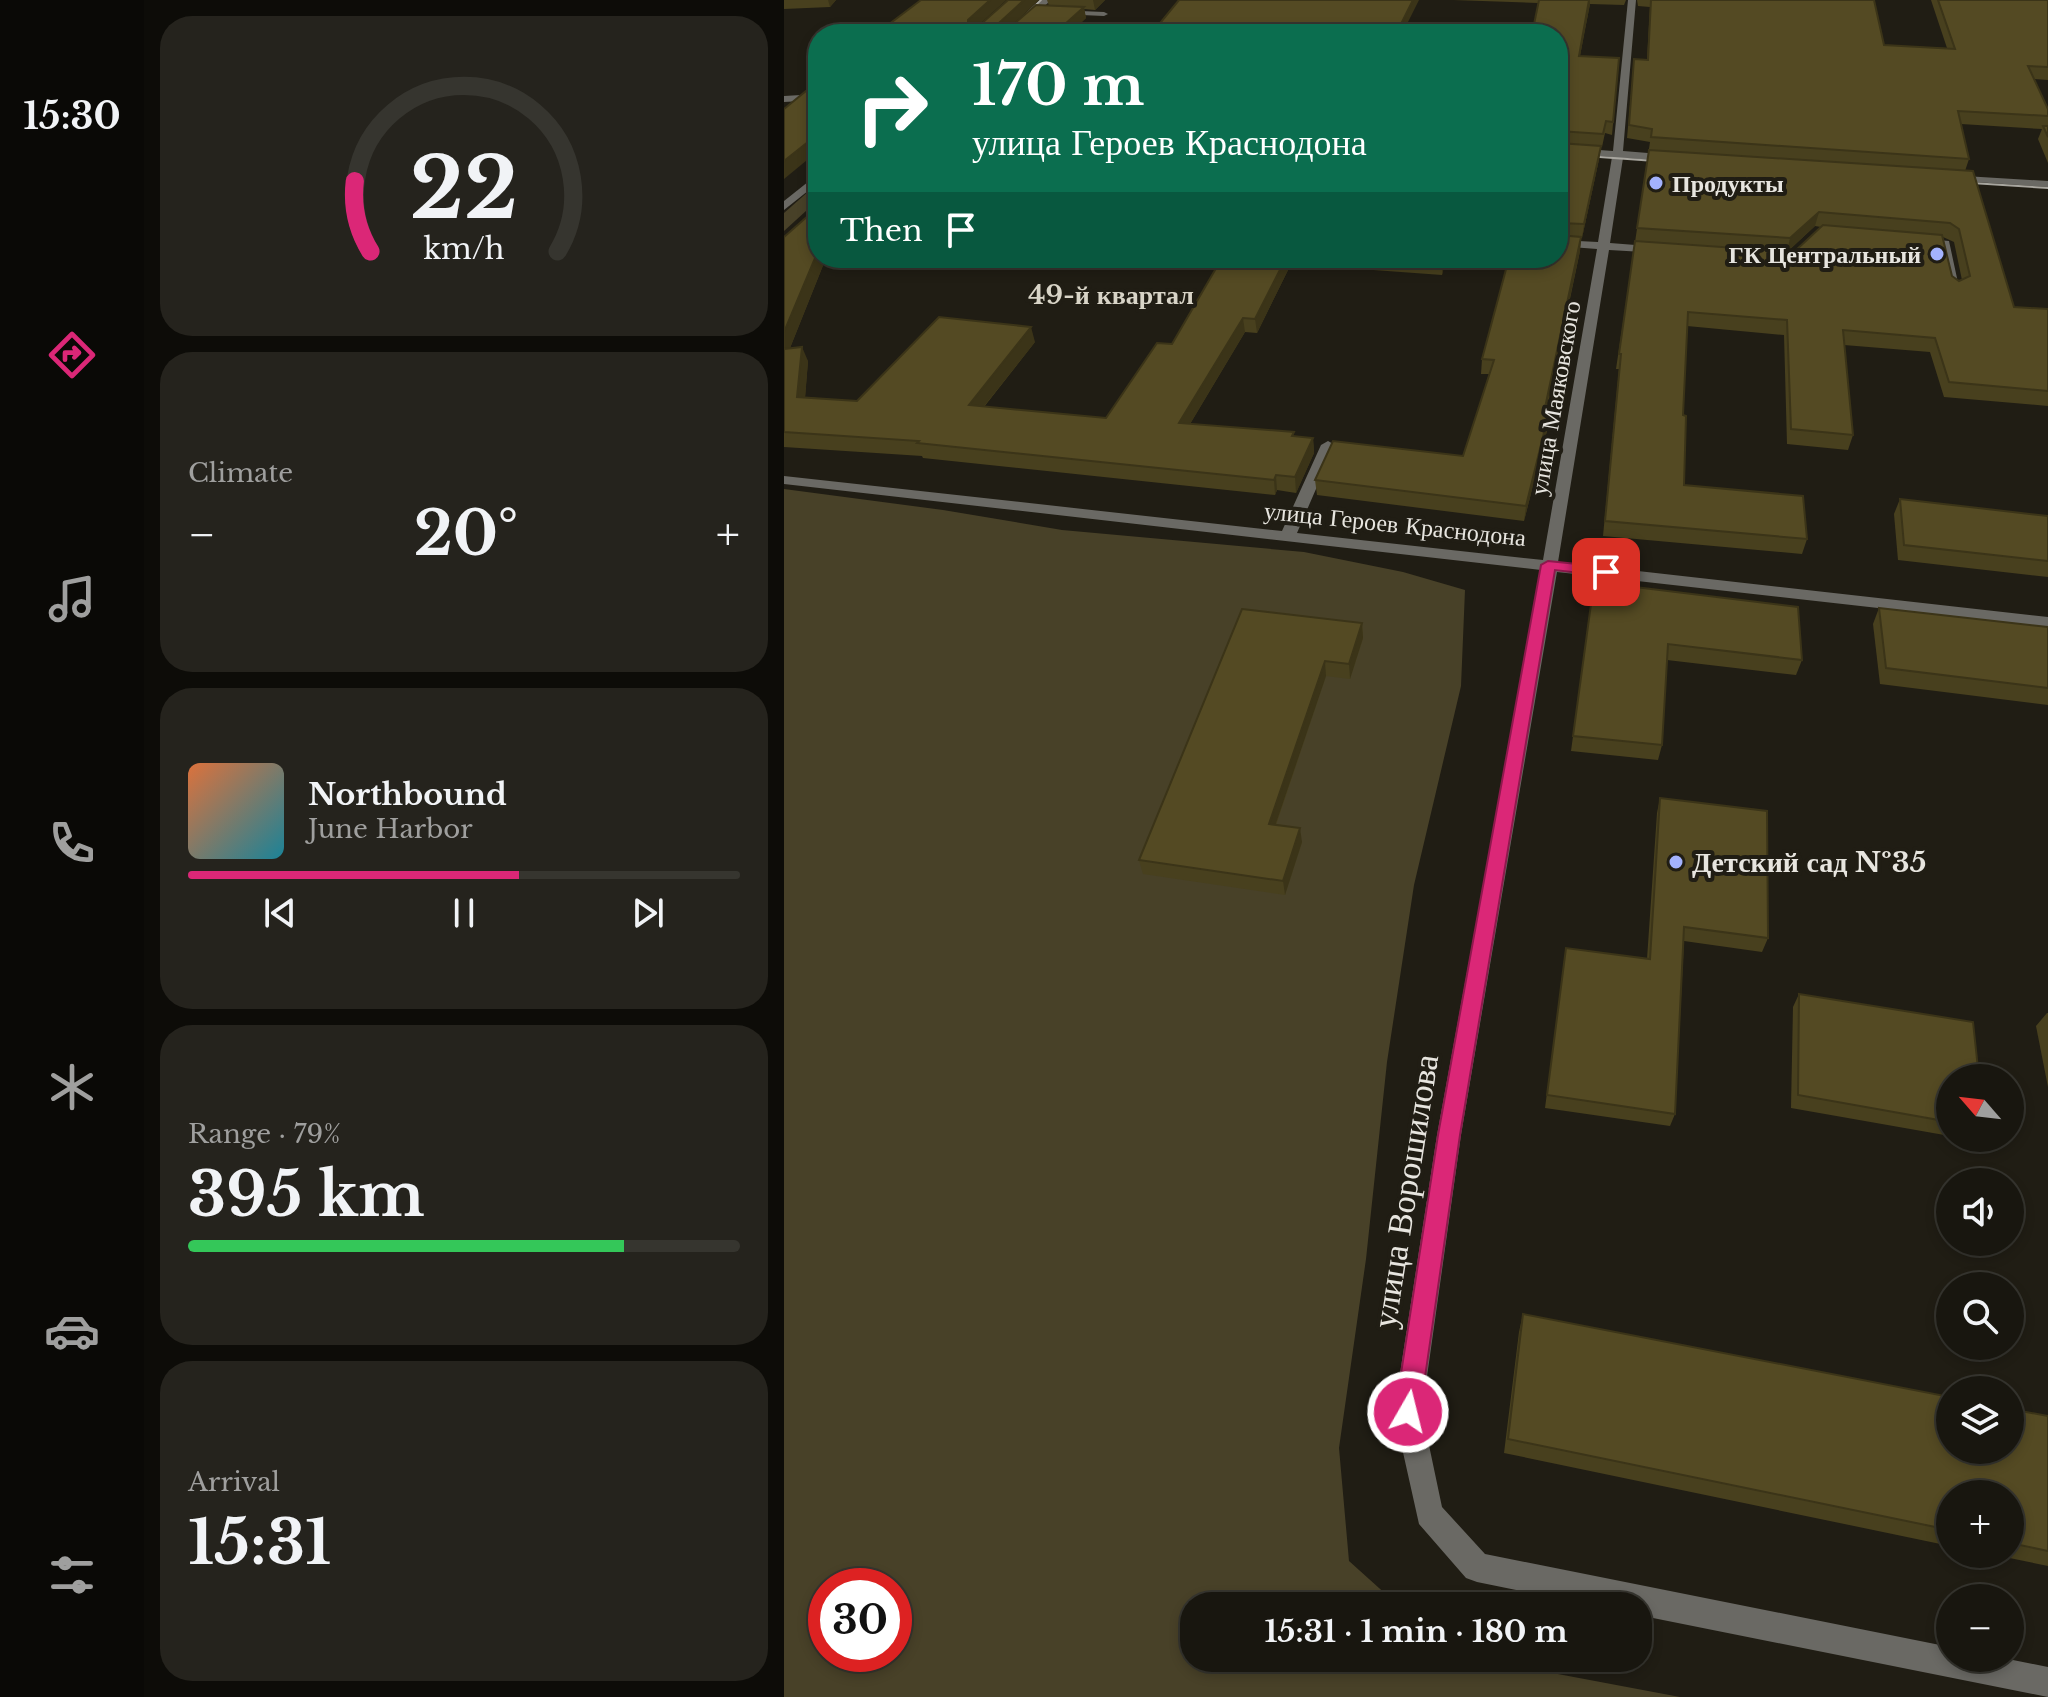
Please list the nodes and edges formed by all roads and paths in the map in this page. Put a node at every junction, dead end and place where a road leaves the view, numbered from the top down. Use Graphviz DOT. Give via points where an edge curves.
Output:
graph roads {
  1 [pos="1047,0"];
  2 [pos="1632,0"];
  3 [pos="1035,11"];
  4 [pos="1104,14"];
  5 [pos="1021,24"];
  6 [pos="808,98"];
  7 [pos="784,99"];
  8 [pos="1568,151"];
  9 [pos="1618,154"];
  10 [pos="1690,159"];
  11 [pos="1942,177"];
  12 [pos="2048,184"];
  13 [pos="808,186"];
  14 [pos="784,207"];
  15 [pos="1902,240"];
  16 [pos="1568,244"];
  17 [pos="1603,247"];
  18 [pos="1681,252"];
  19 [pos="1956,289"];
  20 [pos="1328,445"];
  21 [pos="784,480"];
  22 [pos="1287,537"];
  23 [pos="1548,565"];
  24 [pos="2048,622"];
  25 [pos="2048,1683"];
  1 -- 3 [label="street"];
  2 -- 9 [label="street, улица Маяковского"];
  3 -- 4 [label="street"];
  3 -- 5 [label="street"];
  6 -- 7 [label="street"];
  8 -- 9 [label="street"];
  9 -- 10 [label="street"];
  9 -- 17 [label="street, улица Маяковского"];
  11 -- 12 [label="street"];
  13 -- 14 [label="street"];
  15 -- 19 [label="street" via="1945,243"];
  16 -- 17 [label="street"];
  17 -- 18 [label="street"];
  17 -- 23 [label="street, улица Маяковского"];
  20 -- 22 [label="street"];
  21 -- 22 [label="street, улица Героев Краснодона"];
  22 -- 23 [label="street, улица Героев Краснодона"];
  23 -- 24 [label="street, улица Героев Краснодона"];
  23 -- 25 [label="street, улица Ворошилова" via="1449,1135 1408,1412 1429,1514 1477,1567"];
}
